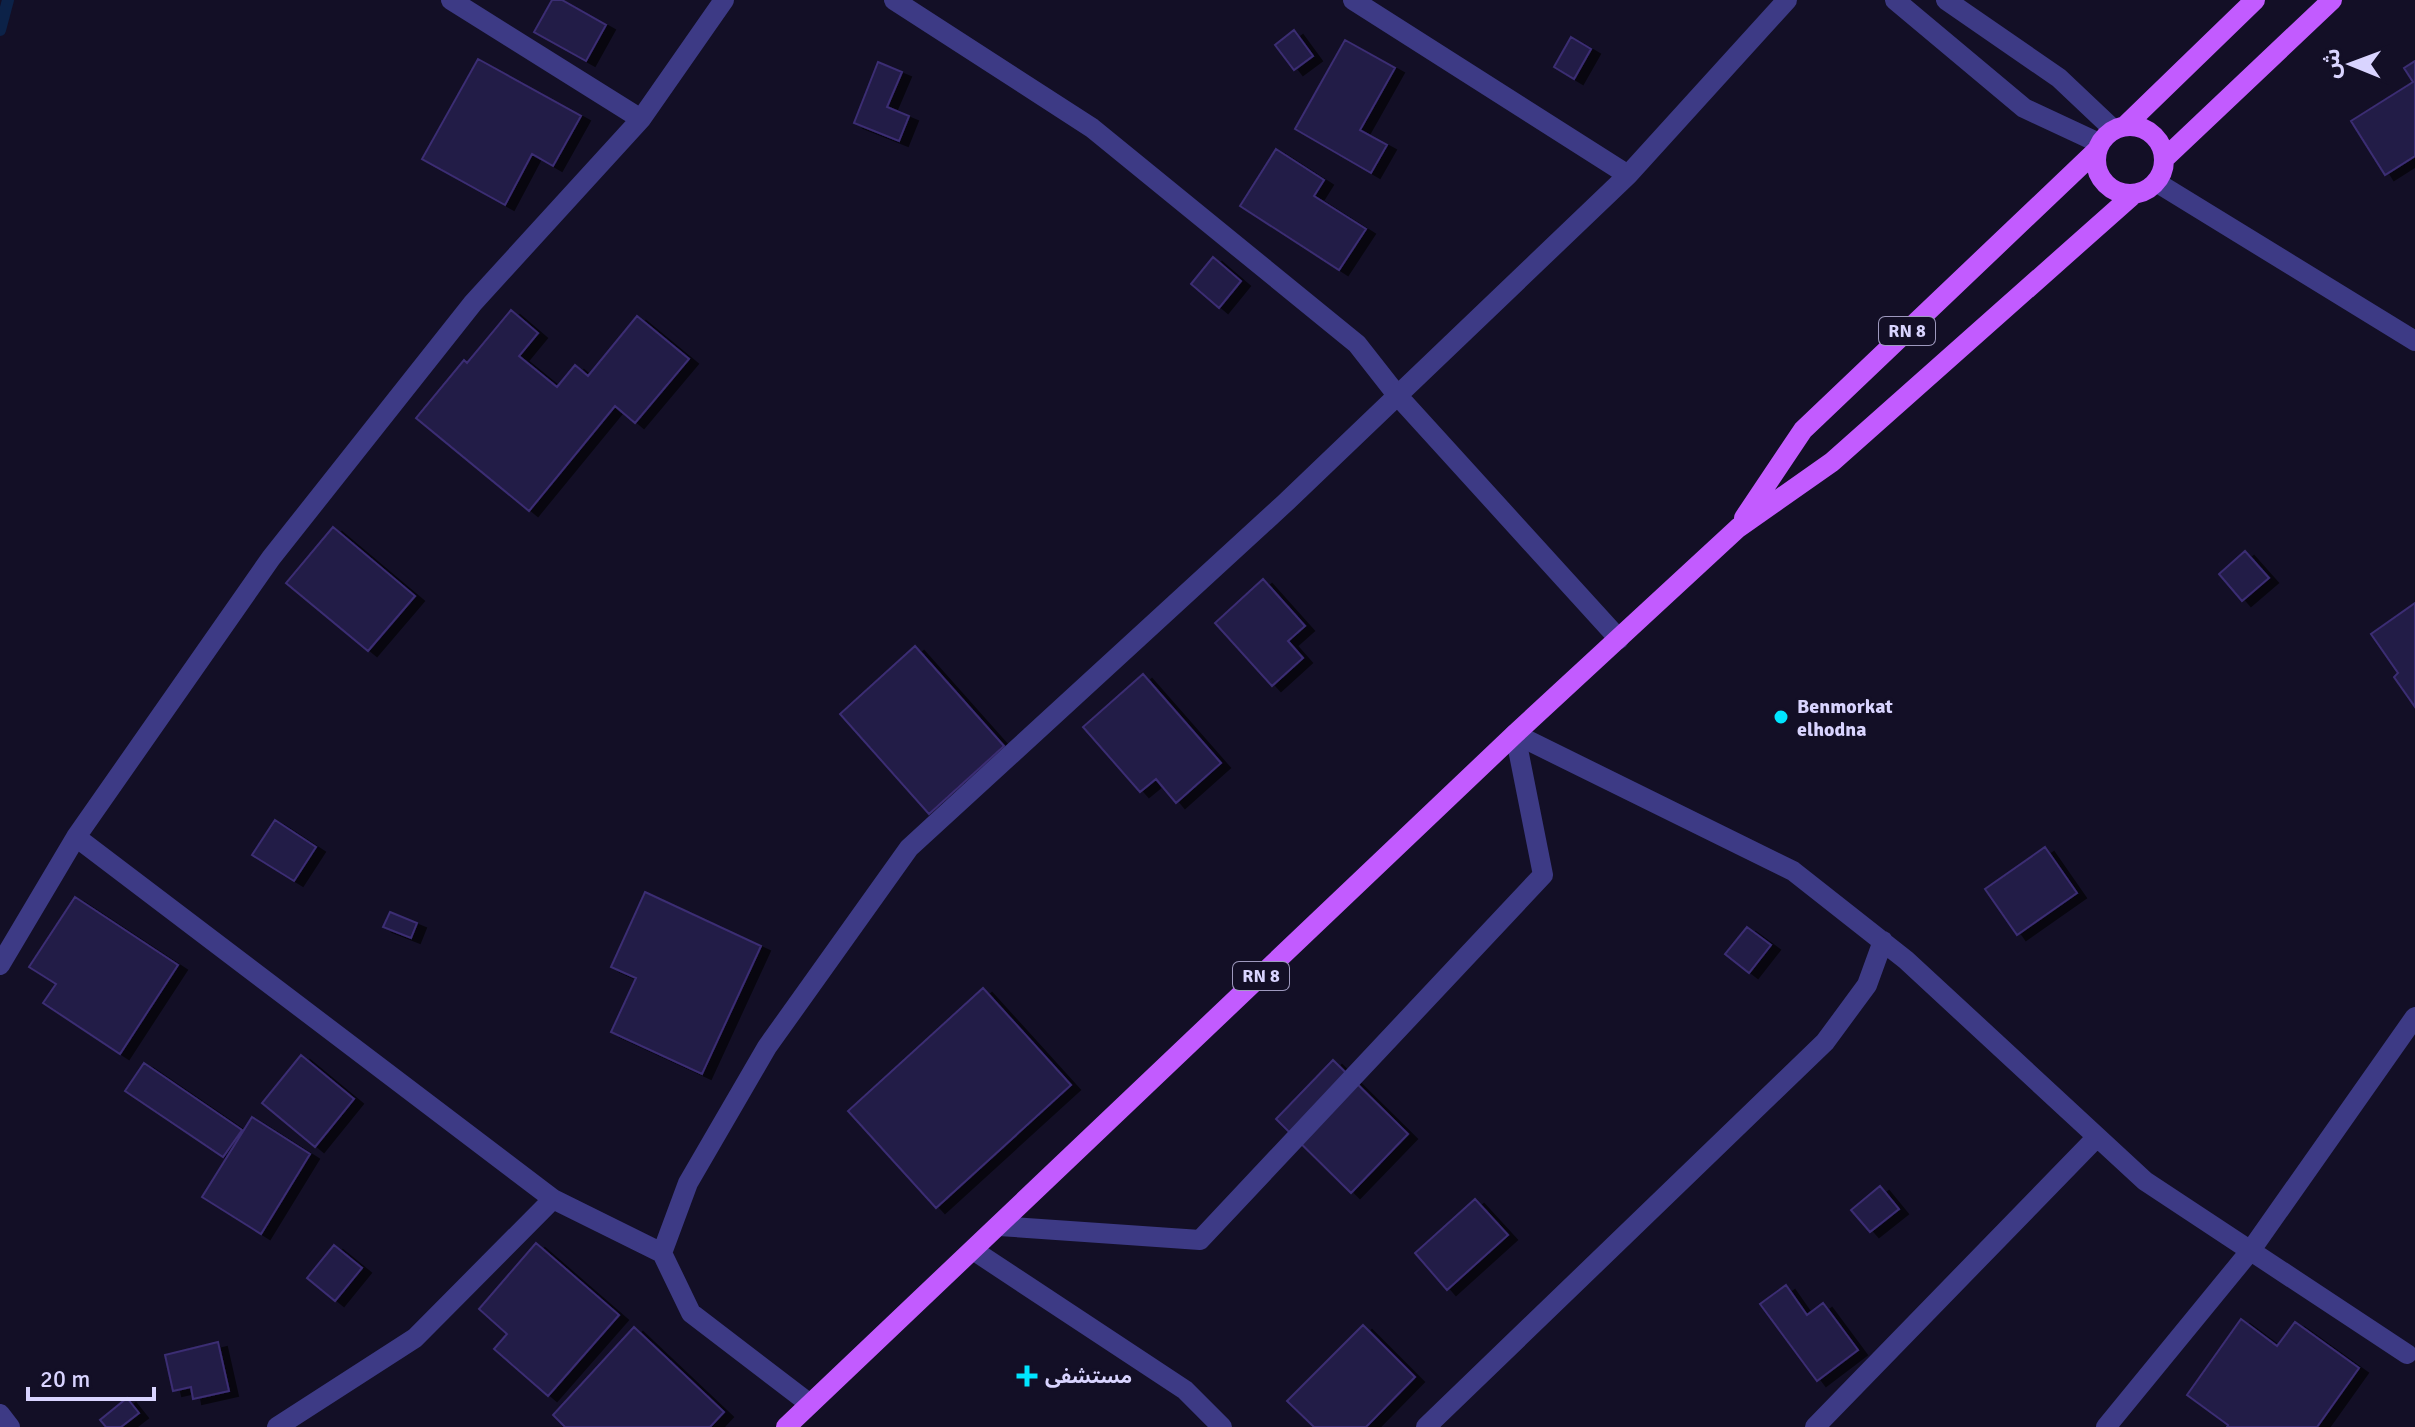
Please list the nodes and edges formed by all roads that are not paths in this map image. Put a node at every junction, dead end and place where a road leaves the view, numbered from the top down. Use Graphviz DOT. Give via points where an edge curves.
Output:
graph roads {
  1 [pos="451,0"];
  2 [pos="724,0"];
  3 [pos="894,0"];
  4 [pos="1353,0"];
  5 [pos="1787,0"];
  6 [pos="1895,0"];
  7 [pos="1946,0"];
  8 [pos="2255,0"];
  9 [pos="2332,0"];
  10 [pos="641,119"];
  11 [pos="2109,138"];
  12 [pos="2164,159"];
  13 [pos="1628,175"];
  14 [pos="2156,182"];
  15 [pos="2134,194"];
  16 [pos="2415,341"];
  17 [pos="1397,395"];
  18 [pos="1738,528"];
  19 [pos="1619,639"];
  20 [pos="1515,734"];
  21 [pos="76,837"];
  22 [pos="1883,941"];
  23 [pos="0,965"];
  24 [pos="2415,1017"];
  25 [pos="2097,1137"];
  26 [pos="553,1199"];
  27 [pos="999,1226"];
  28 [pos="973,1250"];
  29 [pos="2251,1250"];
  30 [pos="662,1253"];
  31 [pos="2407,1354"];
  32 [pos="810,1404"];
  33 [pos="0,1414"];
  34 [pos="10,1427"];
  35 [pos="277,1427"];
  36 [pos="786,1427"];
  37 [pos="1222,1427"];
  38 [pos="1426,1427"];
  39 [pos="1815,1427"];
  40 [pos="2106,1427"];
  1 -- 10 [label="street"];
  2 -- 10 [label="street"];
  3 -- 17 [label="street" via="1092,128 1357,344"];
  4 -- 13 [label="street"];
  5 -- 13 [label="street"];
  6 -- 11 [label="street" via="2024,108"];
  7 -- 11 [label="street" via="2059,78"];
  8 -- 11 [label="main road, RN 8"];
  9 -- 12 [label="main road"];
  10 -- 21 [label="street" via="473,303 271,558"];
  11 -- 12 [label="main road" via="2139,127 2161,145"];
  11 -- 15 [label="main road" via="2096,168 2117,192"];
  11 -- 18 [label="main road, RN 8" via="1803,430"];
  12 -- 14 [label="main road"];
  13 -- 17 [label="street"];
  14 -- 15 [label="main road"];
  14 -- 16 [label="street"];
  15 -- 18 [label="main road, RN 8" via="1832,462"];
  17 -- 19 [label="street"];
  17 -- 30 [label="street" via="909,848 767,1047 688,1183"];
  18 -- 19 [label="main road, RN 8"];
  19 -- 20 [label="main road, RN 8"];
  20 -- 22 [label="street" via="1793,871"];
  20 -- 27 [label="main road, RN 8"];
  20 -- 27 [label="street" via="1543,875 1200,1240"];
  21 -- 23 [label="street"];
  21 -- 26 [label="street"];
  22 -- 25 [label="street"];
  22 -- 38 [label="street" via="1867,985 1825,1042"];
  24 -- 29 [label="street"];
  25 -- 29 [label="street" via="2145,1181"];
  25 -- 39 [label="street"];
  26 -- 30 [label="street"];
  26 -- 35 [label="street" via="415,1338"];
  27 -- 28 [label="main road, RN 8"];
  28 -- 32 [label="main road, RN 8"];
  28 -- 37 [label="street" via="1185,1390"];
  29 -- 31 [label="street"];
  29 -- 40 [label="street"];
  30 -- 32 [label="street" via="691,1313"];
  32 -- 36 [label="main road, RN 8"];
  33 -- 34 [label="street"];
}
